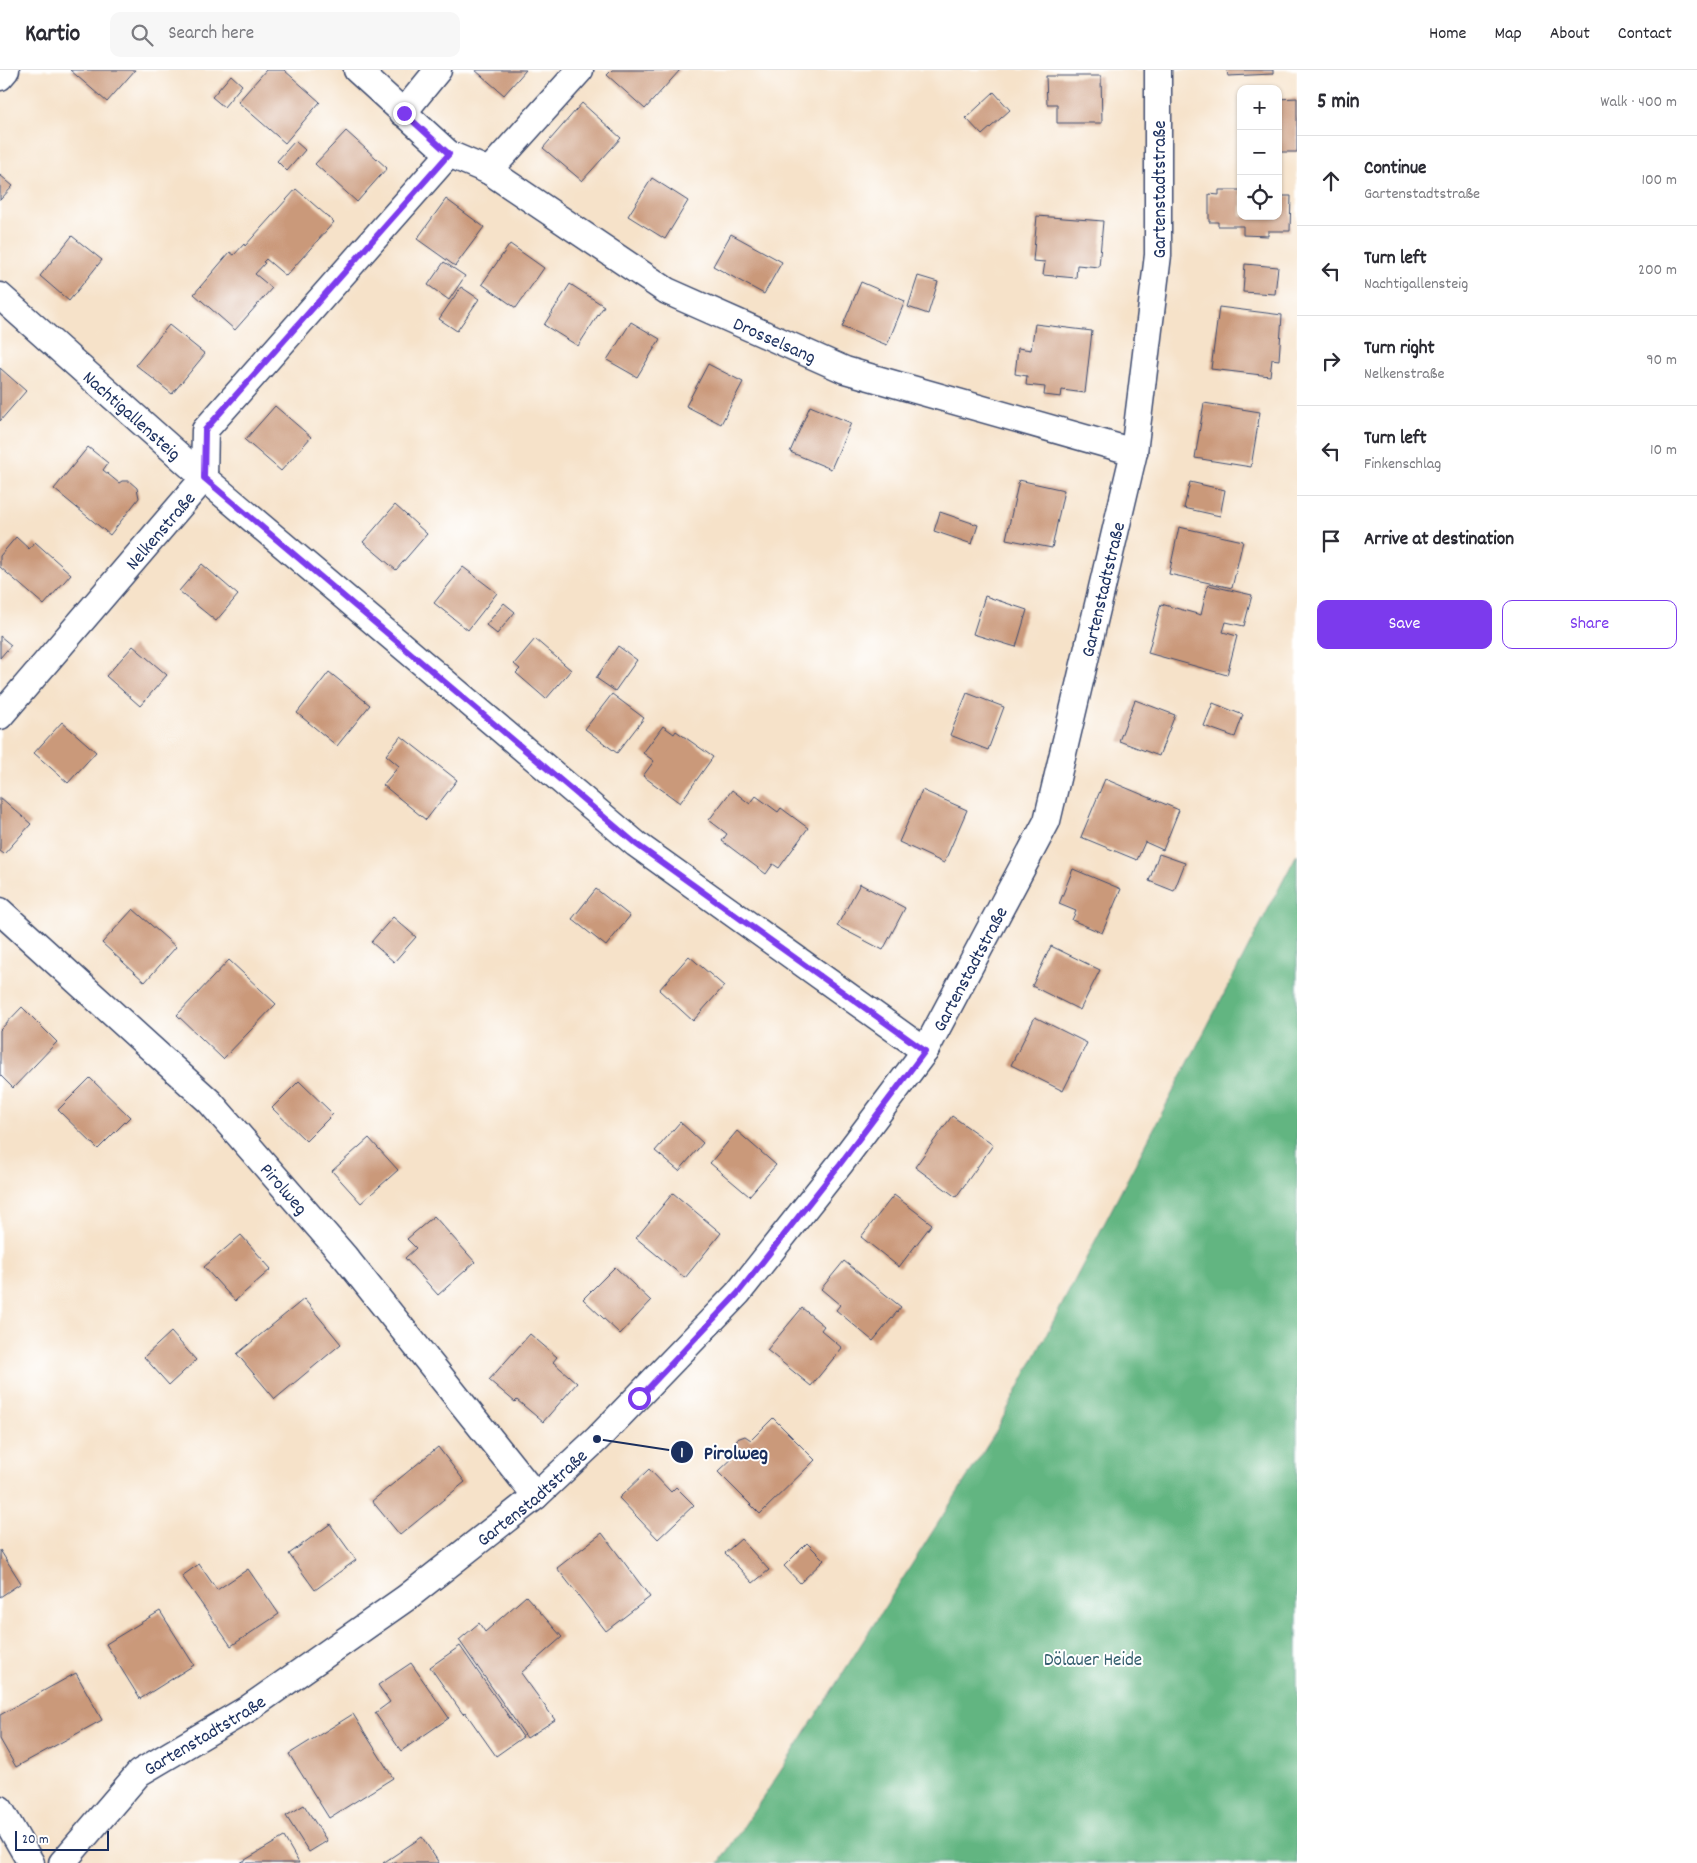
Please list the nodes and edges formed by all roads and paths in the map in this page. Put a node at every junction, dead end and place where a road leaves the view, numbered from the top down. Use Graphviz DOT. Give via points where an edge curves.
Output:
graph roads {
  1 [pos="6,70"];
  2 [pos="357,70"];
  3 [pos="438,70"];
  4 [pos="580,70"];
  5 [pos="1158,70"];
  6 [pos="0,77"];
  7 [pos="404,113"];
  8 [pos="449,154"];
  9 [pos="489,171"];
  10 [pos="0,296"];
  11 [pos="1134,452"];
  12 [pos="204,478"];
  13 [pos="0,716"];
  14 [pos="0,911"];
  15 [pos="925,1051"];
  16 [pos="536,1496"];
  17 [pos="0,1809"];
  18 [pos="31,1863"];
  19 [pos="62,1863"];
  1 -- 6 [label="street"];
  2 -- 7 [label="street, Drosselsang"];
  3 -- 7 [label="street"];
  4 -- 9 [label="street"];
  5 -- 11 [label="street, Gartenstadtstraße" via="1158,255"];
  7 -- 8 [label="street, Drosselsang"];
  8 -- 9 [label="street, Drosselsang"];
  8 -- 12 [label="street, Nelkenstraße" via="205,430"];
  9 -- 11 [label="street, Drosselsang" via="668,291 845,370"];
  10 -- 12 [label="street, Nachtigallensteig"];
  11 -- 15 [label="street, Gartenstadtstraße" via="1047,821"];
  12 -- 13 [label="street, Nelkenstraße"];
  12 -- 15 [label="street, Nachtigallensteig" via="636,844"];
  14 -- 16 [label="street, Pirolweg" via="210,1102 345,1257"];
  15 -- 16 [label="street, Gartenstadtstraße" via="738,1293 623,1414"];
  16 -- 19 [label="street, Gartenstadtstraße" via="406,1598 250,1708 139,1774"];
  17 -- 18 [label="street"];
}
